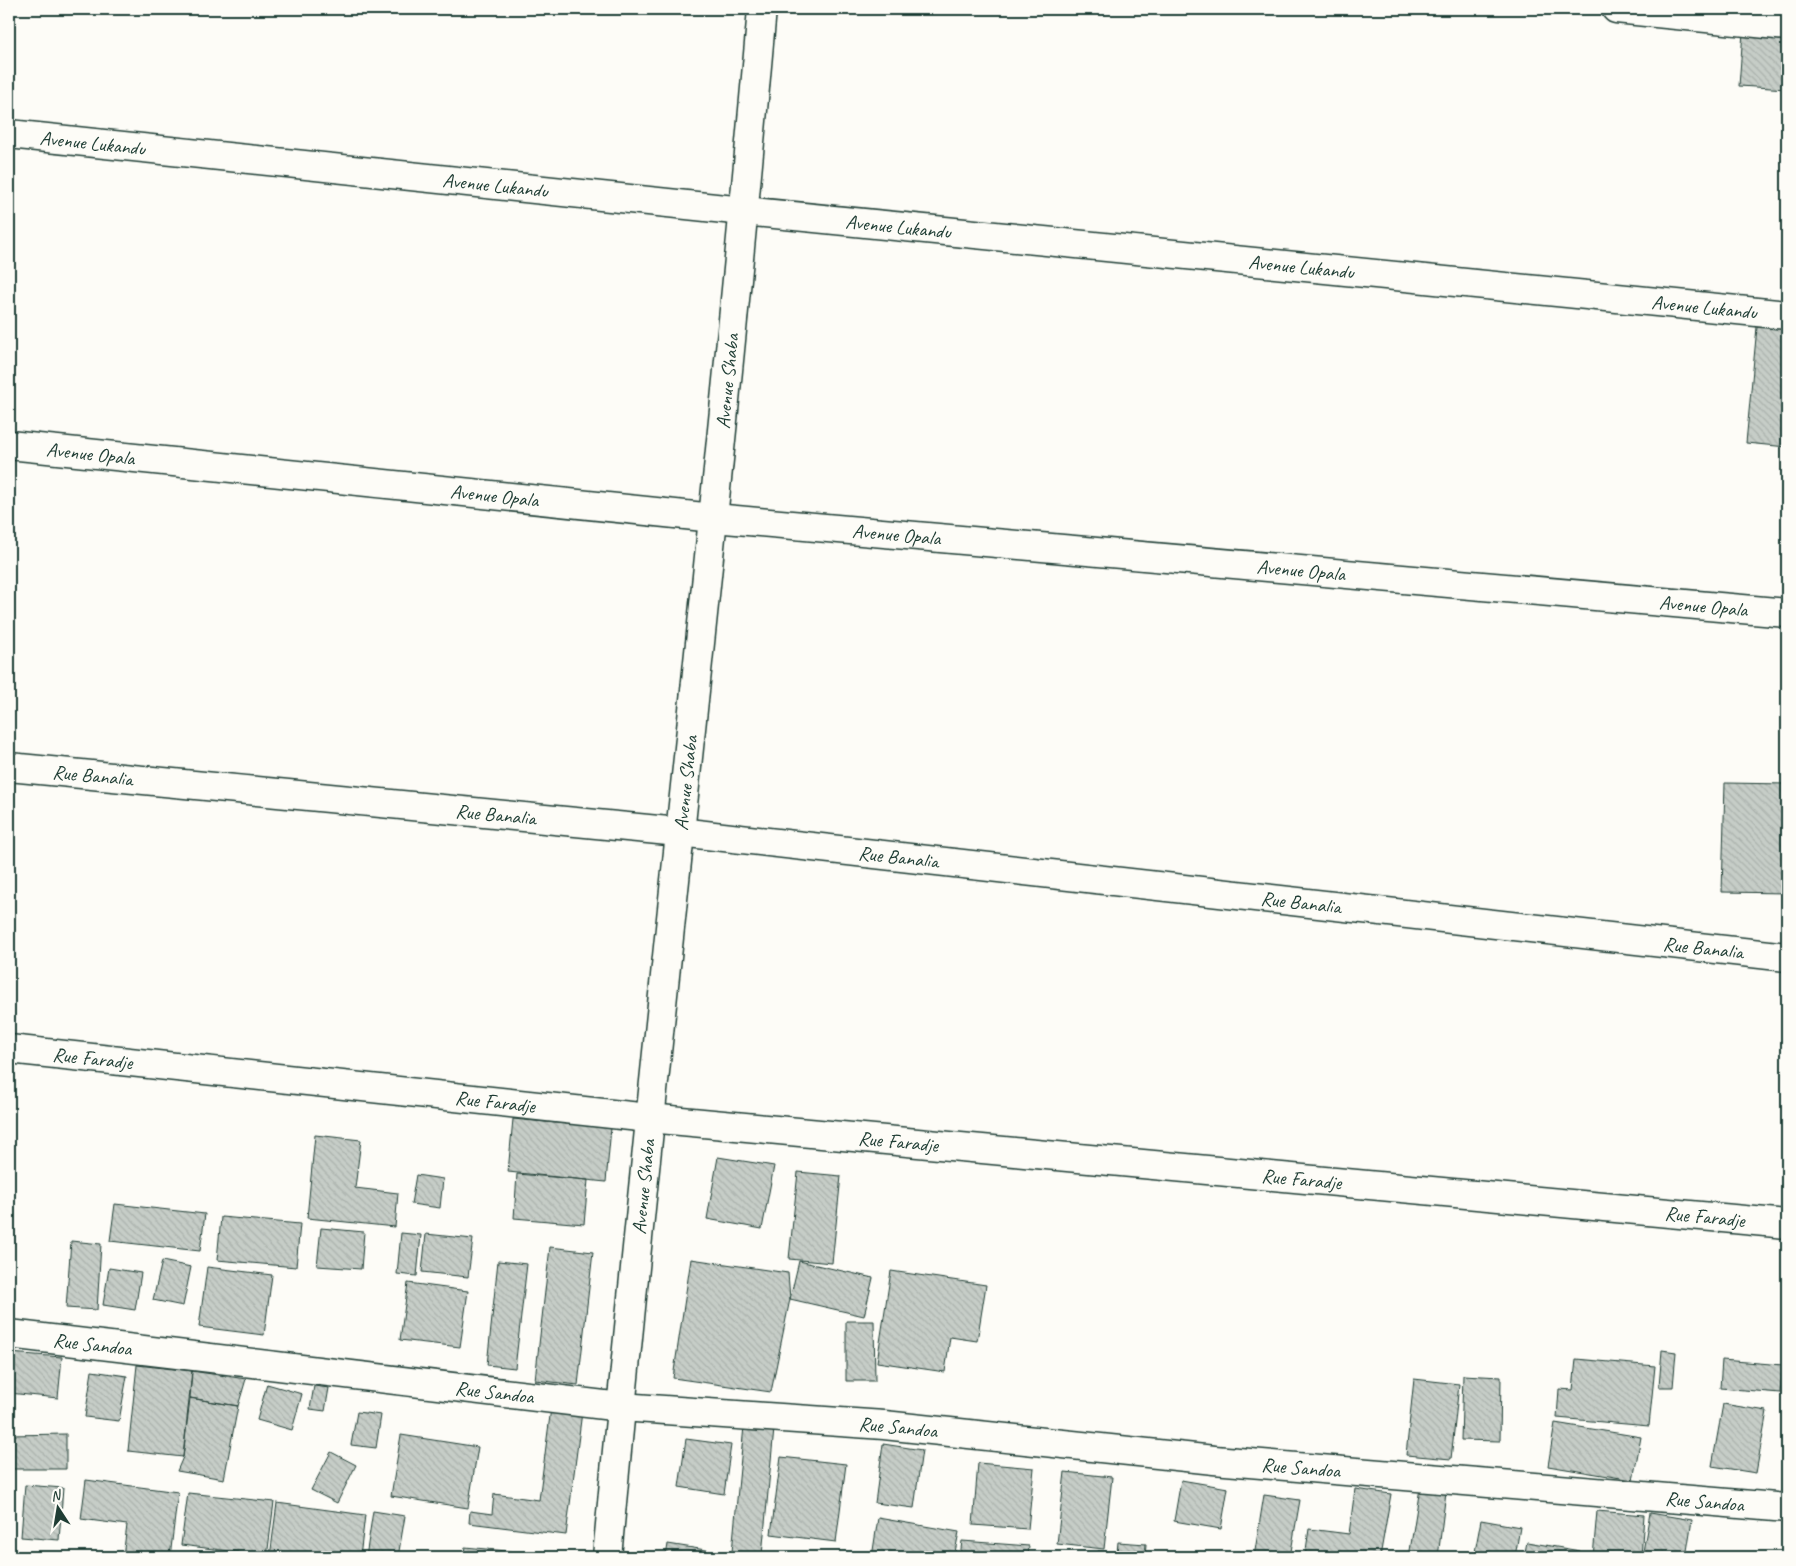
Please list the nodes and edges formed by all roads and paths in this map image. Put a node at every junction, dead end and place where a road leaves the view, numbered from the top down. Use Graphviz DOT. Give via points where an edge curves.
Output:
graph roads {
  1 [pos="762,9"];
  2 [pos="1616,9"];
  3 [pos="1787,26"];
  4 [pos="9,134"];
  5 [pos="744,211"];
  6 [pos="1787,315"];
  7 [pos="9,445"];
  8 [pos="714,518"];
  9 [pos="1787,613"];
  10 [pos="9,767"];
  11 [pos="679,832"];
  12 [pos="1787,957"];
  13 [pos="9,1049"];
  14 [pos="649,1118"];
  15 [pos="1787,1224"];
  16 [pos="9,1334"];
  17 [pos="620,1407"];
  18 [pos="1787,1508"];
  19 [pos="607,1557"];
  1 -- 5 [label="street, Avenue Shaba"];
  2 -- 3 [label="street"];
  4 -- 5 [label="street, Avenue Lukandu"];
  5 -- 6 [label="street, Avenue Lukandu"];
  5 -- 8 [label="street, Avenue Shaba"];
  7 -- 8 [label="street, Avenue Opala"];
  8 -- 9 [label="street, Avenue Opala"];
  8 -- 11 [label="street, Avenue Shaba"];
  10 -- 11 [label="street, Rue Banalia"];
  11 -- 12 [label="street, Rue Banalia"];
  11 -- 14 [label="street, Avenue Shaba"];
  13 -- 14 [label="street, Rue Faradje"];
  14 -- 15 [label="street, Rue Faradje"];
  14 -- 17 [label="street, Avenue Shaba"];
  16 -- 17 [label="street, Rue Sandoa"];
  17 -- 18 [label="street, Rue Sandoa" via="884,1425 1214,1460"];
  17 -- 19 [label="street, Avenue Shaba"];
}
